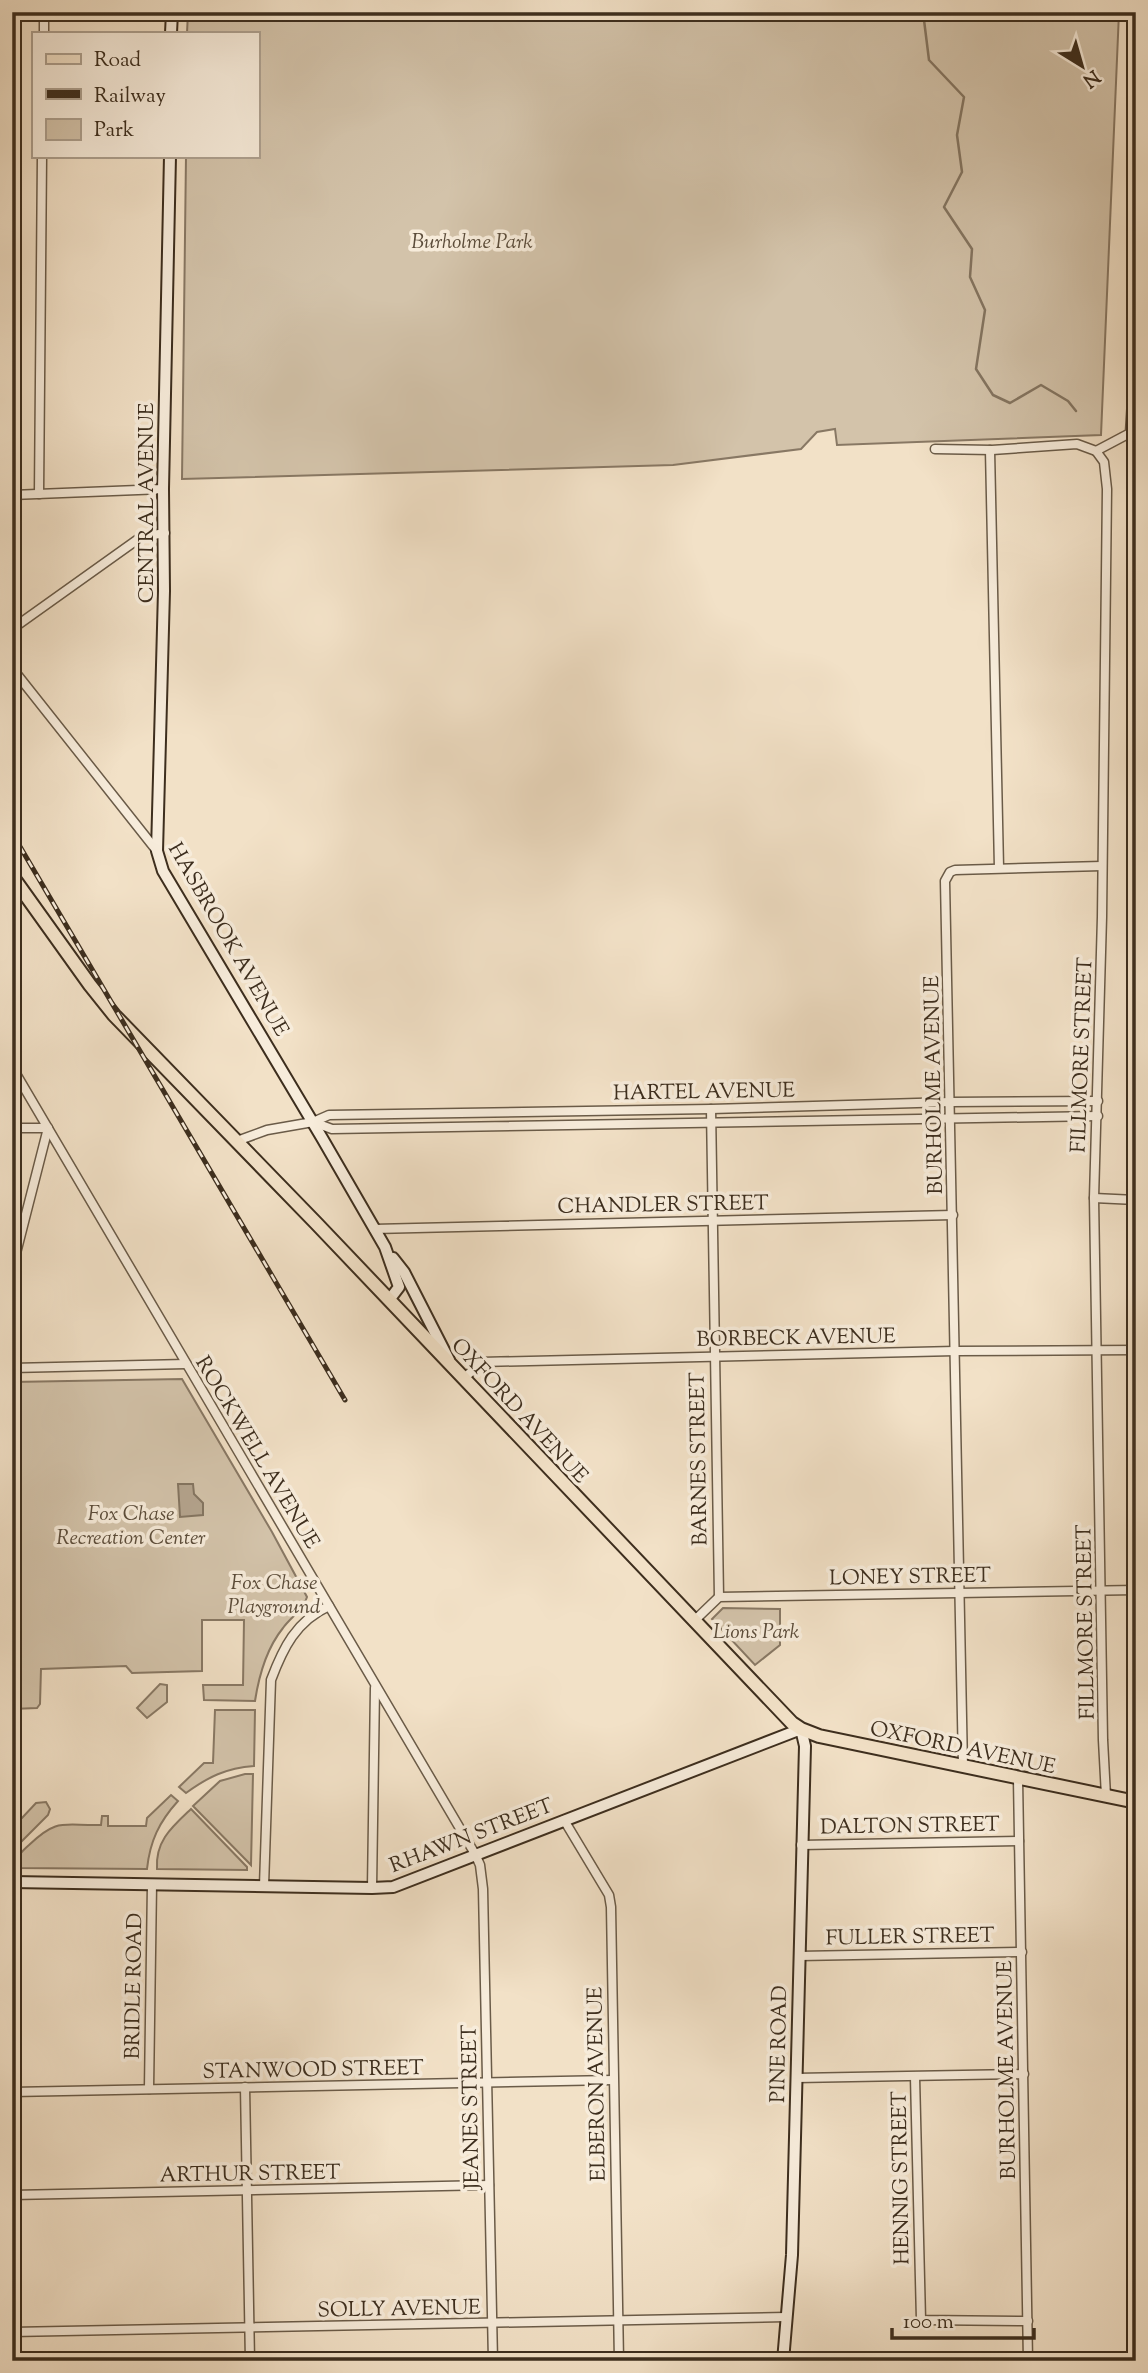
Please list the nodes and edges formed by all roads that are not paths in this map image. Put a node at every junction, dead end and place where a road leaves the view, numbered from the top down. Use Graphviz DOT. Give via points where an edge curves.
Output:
graph roads {
  1 [pos="44,12"];
  2 [pos="172,12"];
  3 [pos="44,32"];
  4 [pos="172,32"];
  5 [pos="42,158"];
  6 [pos="170,158"];
  7 [pos="1136,336"];
  8 [pos="1133,434"];
  9 [pos="935,449"];
  10 [pos="990,450"];
  11 [pos="1096,451"];
  12 [pos="163,489"];
  13 [pos="39,494"];
  14 [pos="12,495"];
  15 [pos="165,533"];
  16 [pos="12,629"];
  17 [pos="12,668"];
  18 [pos="157,850"];
  19 [pos="1102,866"];
  20 [pos="999,868"];
  21 [pos="12,876"];
  22 [pos="12,1067"];
  23 [pos="1098,1101"];
  24 [pos="951,1102"];
  25 [pos="711,1109"];
  26 [pos="1098,1116"];
  27 [pos="951,1118"];
  28 [pos="313,1122"];
  29 [pos="711,1122"];
  30 [pos="12,1128"];
  31 [pos="48,1128"];
  32 [pos="237,1141"];
  33 [pos="1094,1198"];
  34 [pos="1136,1200"];
  35 [pos="953,1215"];
  36 [pos="712,1220"];
  37 [pos="374,1229"];
  38 [pos="385,1247"];
  39 [pos="14,1250"];
  40 [pos="12,1269"];
  41 [pos="389,1300"];
  42 [pos="1136,1349"];
  43 [pos="956,1351"];
  44 [pos="1098,1351"];
  45 [pos="714,1356"];
  46 [pos="186,1364"];
  47 [pos="452,1366"];
  48 [pos="12,1368"];
  49 [pos="463,1379"];
  50 [pos="1136,1590"];
  51 [pos="1102,1591"];
  52 [pos="959,1592"];
  53 [pos="719,1597"];
  54 [pos="329,1606"];
  55 [pos="694,1621"];
  56 [pos="375,1686"];
  57 [pos="800,1729"];
  58 [pos="963,1767"];
  59 [pos="1018,1779"];
  60 [pos="1106,1796"];
  61 [pos="1136,1802"];
  62 [pos="564,1820"];
  63 [pos="1019,1841"];
  64 [pos="801,1845"];
  65 [pos="475,1854"];
  66 [pos="12,1882"];
  67 [pos="152,1884"];
  68 [pos="264,1886"];
  69 [pos="372,1888"];
  70 [pos="1022,1952"];
  71 [pos="799,1956"];
  72 [pos="1024,2074"];
  73 [pos="915,2077"];
  74 [pos="796,2078"];
  75 [pos="613,2080"];
  76 [pos="487,2084"];
  77 [pos="245,2087"];
  78 [pos="149,2089"];
  79 [pos="12,2092"];
  80 [pos="489,2185"];
  81 [pos="246,2190"];
  82 [pos="12,2195"];
  83 [pos="786,2317"];
  84 [pos="1028,2320"];
  85 [pos="619,2321"];
  86 [pos="492,2324"];
  87 [pos="249,2328"];
  88 [pos="12,2332"];
  89 [pos="250,2361"];
  90 [pos="493,2361"];
  91 [pos="619,2361"];
  92 [pos="783,2361"];
  93 [pos="1028,2361"];
  1 -- 3 [label="street"];
  2 -- 4 [label="main road"];
  5 -- 13 [label="street"];
  6 -- 12 [label="main road, CENTRAL AVENUE"];
  7 -- 8 [label="street"];
  8 -- 11 [label="street"];
  9 -- 10 [label="street"];
  10 -- 11 [label="street" via="1077,444"];
  10 -- 20 [label="street"];
  11 -- 19 [label="street, FILLMORE STREET" via="1104,462 1107,489"];
  12 -- 13 [label="street"];
  12 -- 15 [label="main road, CENTRAL AVENUE"];
  13 -- 14 [label="street"];
  15 -- 16 [label="street" via="141,537"];
  15 -- 18 [label="main road, CENTRAL AVENUE"];
  17 -- 18 [label="street, HASBROOK AVENUE"];
  18 -- 28 [label="main road, HASBROOK AVENUE" via="163,871"];
  19 -- 20 [label="street, BURHOLME AVENUE"];
  19 -- 23 [label="street, FILLMORE STREET"];
  20 -- 24 [label="street, BURHOLME AVENUE" via="955,870 946,881"];
  21 -- 32 [label="main road, OXFORD AVENUE" via="102,1002"];
  22 -- 31 [label="street, ROCKWELL AVENUE"];
  23 -- 24 [label="street, HARTEL AVENUE"];
  23 -- 26 [label="street, FILLMORE STREET"];
  24 -- 25 [label="street, HARTEL AVENUE"];
  24 -- 27 [label="street, BURHOLME AVENUE"];
  25 -- 28 [label="street, HARTEL AVENUE" via="328,1115"];
  25 -- 29 [label="street, BARNES STREET"];
  26 -- 27 [label="street, HARTEL AVENUE"];
  26 -- 33 [label="street, FILLMORE STREET"];
  27 -- 29 [label="street, HARTEL AVENUE"];
  27 -- 35 [label="street, BURHOLME AVENUE"];
  28 -- 29 [label="street, HARTEL AVENUE" via="332,1129"];
  28 -- 32 [label="street, HARTEL AVENUE"];
  28 -- 37 [label="main road, HASBROOK AVENUE"];
  29 -- 36 [label="street, BARNES STREET"];
  30 -- 31 [label="street"];
  31 -- 39 [label="street"];
  31 -- 46 [label="street, ROCKWELL AVENUE"];
  32 -- 41 [label="main road, OXFORD AVENUE"];
  33 -- 34 [label="street"];
  33 -- 44 [label="street, FILLMORE STREET"];
  35 -- 36 [label="street, CHANDLER STREET"];
  35 -- 43 [label="street, BURHOLME AVENUE"];
  36 -- 37 [label="street, CHANDLER STREET"];
  36 -- 45 [label="street, BARNES STREET"];
  37 -- 38 [label="main road, HASBROOK AVENUE"];
  38 -- 41 [label="main road, HASBROOK AVENUE" via="398,1287"];
  38 -- 47 [label="main road, HASBROOK AVENUE" via="404,1272"];
  39 -- 40 [label="street"];
  41 -- 47 [label="main road, OXFORD AVENUE"];
  42 -- 44 [label="street, BORBECK AVENUE"];
  43 -- 44 [label="street, BORBECK AVENUE"];
  43 -- 45 [label="street, BORBECK AVENUE"];
  43 -- 52 [label="street, BURHOLME AVENUE"];
  44 -- 51 [label="street, FILLMORE STREET"];
  45 -- 49 [label="street, BORBECK AVENUE" via="482,1362"];
  45 -- 53 [label="street, BARNES STREET"];
  46 -- 48 [label="street"];
  46 -- 54 [label="street, ROCKWELL AVENUE"];
  47 -- 49 [label="main road, OXFORD AVENUE"];
  49 -- 55 [label="main road, OXFORD AVENUE"];
  50 -- 51 [label="street, LONEY STREET"];
  51 -- 52 [label="street, LONEY STREET"];
  51 -- 60 [label="street, FILLMORE STREET"];
  52 -- 53 [label="street, LONEY STREET"];
  52 -- 58 [label="street, BURHOLME AVENUE"];
  53 -- 55 [label="street"];
  54 -- 56 [label="street, ROCKWELL AVENUE"];
  54 -- 68 [label="street" via="295,1632 271,1680"];
  55 -- 57 [label="main road, OXFORD AVENUE"];
  56 -- 65 [label="street, ROCKWELL AVENUE"];
  56 -- 69 [label="street"];
  57 -- 58 [label="main road, OXFORD AVENUE"];
  57 -- 62 [label="main road, RHAWN STREET"];
  57 -- 64 [label="main road, PINE ROAD" via="805,1746"];
  58 -- 59 [label="main road, OXFORD AVENUE"];
  59 -- 60 [label="main road, OXFORD AVENUE"];
  59 -- 63 [label="street, BURHOLME AVENUE"];
  60 -- 61 [label="main road, OXFORD AVENUE"];
  62 -- 65 [label="main road, RHAWN STREET"];
  62 -- 75 [label="street, ELBERON AVENUE" via="609,1895"];
  63 -- 64 [label="street, DALTON STREET"];
  63 -- 70 [label="street, BURHOLME AVENUE"];
  64 -- 71 [label="main road, PINE ROAD"];
  65 -- 69 [label="main road, RHAWN STREET" via="393,1886"];
  65 -- 76 [label="street, JEANES STREET" via="483,1889"];
  66 -- 67 [label="main road, RHAWN STREET"];
  67 -- 68 [label="main road, RHAWN STREET"];
  67 -- 78 [label="street, BRIDLE ROAD"];
  68 -- 69 [label="main road, RHAWN STREET"];
  70 -- 71 [label="street, FULLER STREET"];
  70 -- 72 [label="street, BURHOLME AVENUE"];
  71 -- 74 [label="main road, PINE ROAD"];
  72 -- 73 [label="street"];
  72 -- 84 [label="street, BURHOLME AVENUE"];
  73 -- 74 [label="street"];
  73 -- 84 [label="street, HENNIG STREET" via="920,2320"];
  74 -- 83 [label="main road, PINE ROAD" via="794,2223"];
  75 -- 76 [label="street, STANWOOD STREET"];
  75 -- 85 [label="street, ELBERON AVENUE"];
  76 -- 77 [label="street, STANWOOD STREET"];
  76 -- 80 [label="street, JEANES STREET"];
  77 -- 78 [label="street, STANWOOD STREET"];
  77 -- 81 [label="street"];
  78 -- 79 [label="street, STANWOOD STREET"];
  80 -- 81 [label="street, ARTHUR STREET"];
  80 -- 86 [label="street, JEANES STREET"];
  81 -- 82 [label="street, ARTHUR STREET"];
  81 -- 87 [label="street"];
  83 -- 85 [label="street, SOLLY AVENUE"];
  83 -- 92 [label="main road, PINE ROAD"];
  84 -- 93 [label="street, BURHOLME AVENUE"];
  85 -- 86 [label="street, SOLLY AVENUE"];
  85 -- 91 [label="street, ELBERON AVENUE"];
  86 -- 87 [label="street, SOLLY AVENUE"];
  86 -- 90 [label="street, JEANES STREET"];
  87 -- 88 [label="street, SOLLY AVENUE"];
  87 -- 89 [label="street"];
}
